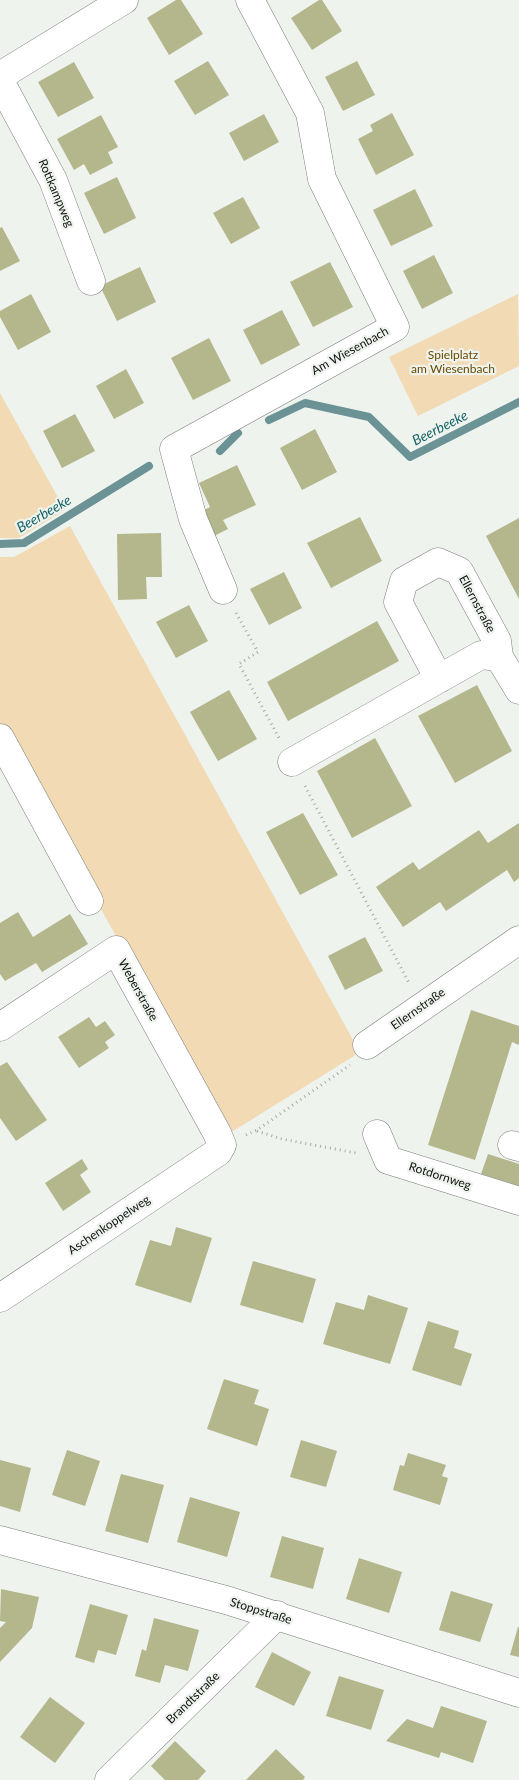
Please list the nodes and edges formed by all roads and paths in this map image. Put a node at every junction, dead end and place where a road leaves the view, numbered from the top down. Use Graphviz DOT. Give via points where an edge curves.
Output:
graph roads {
  1 [pos="124,0"];
  2 [pos="250,0"];
  3 [pos="0,76"];
  4 [pos="0,81"];
  5 [pos="91,281"];
  6 [pos="223,590"];
  7 [pos="499,657"];
  8 [pos="439,679"];
  9 [pos="519,690"];
  10 [pos="0,738"];
  11 [pos="292,762"];
  12 [pos="89,901"];
  13 [pos="519,940"];
  14 [pos="421,1006"];
  15 [pos="0,1027"];
  16 [pos="366,1045"];
  17 [pos="257,1130"];
  18 [pos="377,1134"];
  19 [pos="220,1149"];
  20 [pos="388,1160"];
  21 [pos="519,1201"];
  22 [pos="0,1298"];
  23 [pos="0,1540"];
  24 [pos="277,1616"];
  25 [pos="519,1693"];
  26 [pos="109,1780"];
  1 -- 3 [label="street"];
  2 -- 6 [label="street, Am Wiesenbach" via="310,113 322,179 394,327 174,449 193,519"];
  4 -- 5 [label="street, Rottkampweg" via="53,180"];
  6 -- 11 [label="path" via="258,652 240,664"];
  7 -- 8 [label="street" via="481,655"];
  7 -- 8 [label="street, Ellernstraße" via="497,641 459,571 438,562 404,581 398,602"];
  7 -- 9 [label="street, Ellernstraße"];
  8 -- 11 [label="street"];
  10 -- 12 [label="street"];
  11 -- 14 [label="path"];
  13 -- 14 [label="street, Ellernstraße"];
  14 -- 16 [label="street, Ellernstraße"];
  15 -- 19 [label="street, Weberstraße" via="116,950 217,1133"];
  16 -- 17 [label="path" via="356,1061"];
  17 -- 19 [label="path"];
  17 -- 20 [label="path" via="282,1139"];
  18 -- 20 [label="street"];
  19 -- 22 [label="street, Aschenkoppelweg"];
  20 -- 21 [label="street, Rotdornweg"];
  23 -- 24 [label="street, Stoppstraße"];
  24 -- 25 [label="street, Stoppstraße"];
  24 -- 26 [label="street, Brandtstraße"];
}
